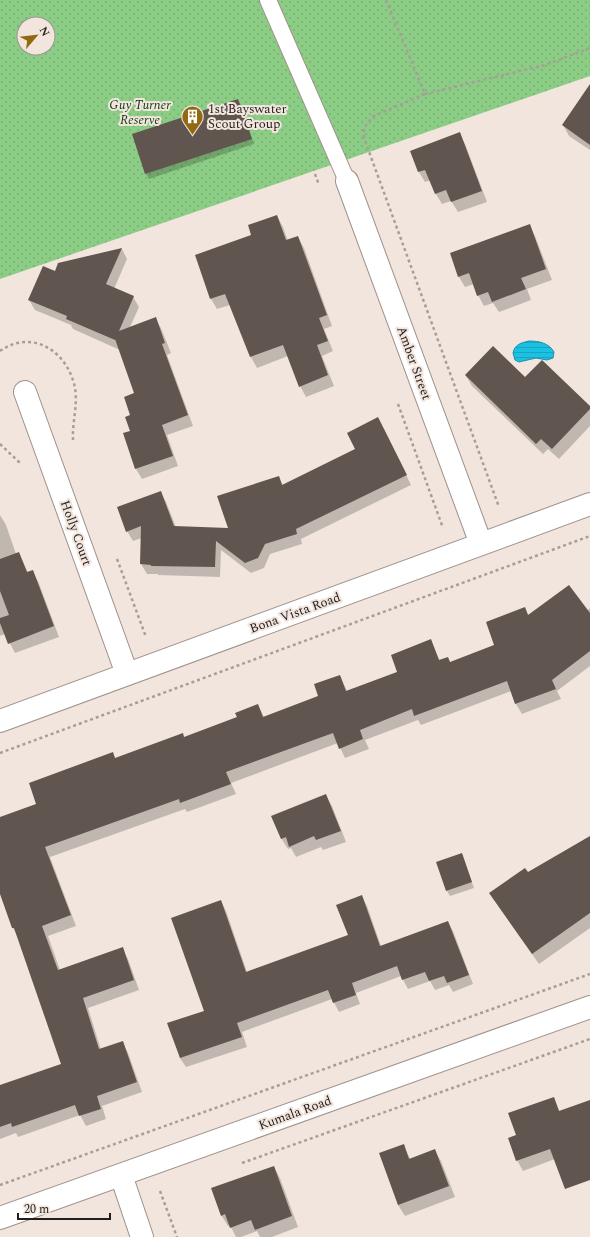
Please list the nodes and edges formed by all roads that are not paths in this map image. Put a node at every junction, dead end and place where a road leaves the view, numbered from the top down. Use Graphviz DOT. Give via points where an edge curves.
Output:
graph roads {
  1 [pos="268,0"];
  2 [pos="347,181"];
  3 [pos="25,392"];
  4 [pos="590,504"];
  5 [pos="481,544"];
  6 [pos="127,674"];
  7 [pos="0,720"];
  8 [pos="590,1007"];
  9 [pos="121,1175"];
  10 [pos="0,1218"];
  11 [pos="142,1237"];
  1 -- 2 [label="lane"];
  2 -- 5 [label="street, Amber Street"];
  3 -- 6 [label="street, Holly Court"];
  4 -- 5 [label="street, Bona Vista Road"];
  5 -- 6 [label="street, Bona Vista Road"];
  6 -- 7 [label="street, Bona Vista Road"];
  8 -- 9 [label="street, Kumala Road"];
  9 -- 10 [label="street, Kumala Road"];
  9 -- 11 [label="street"];
}
